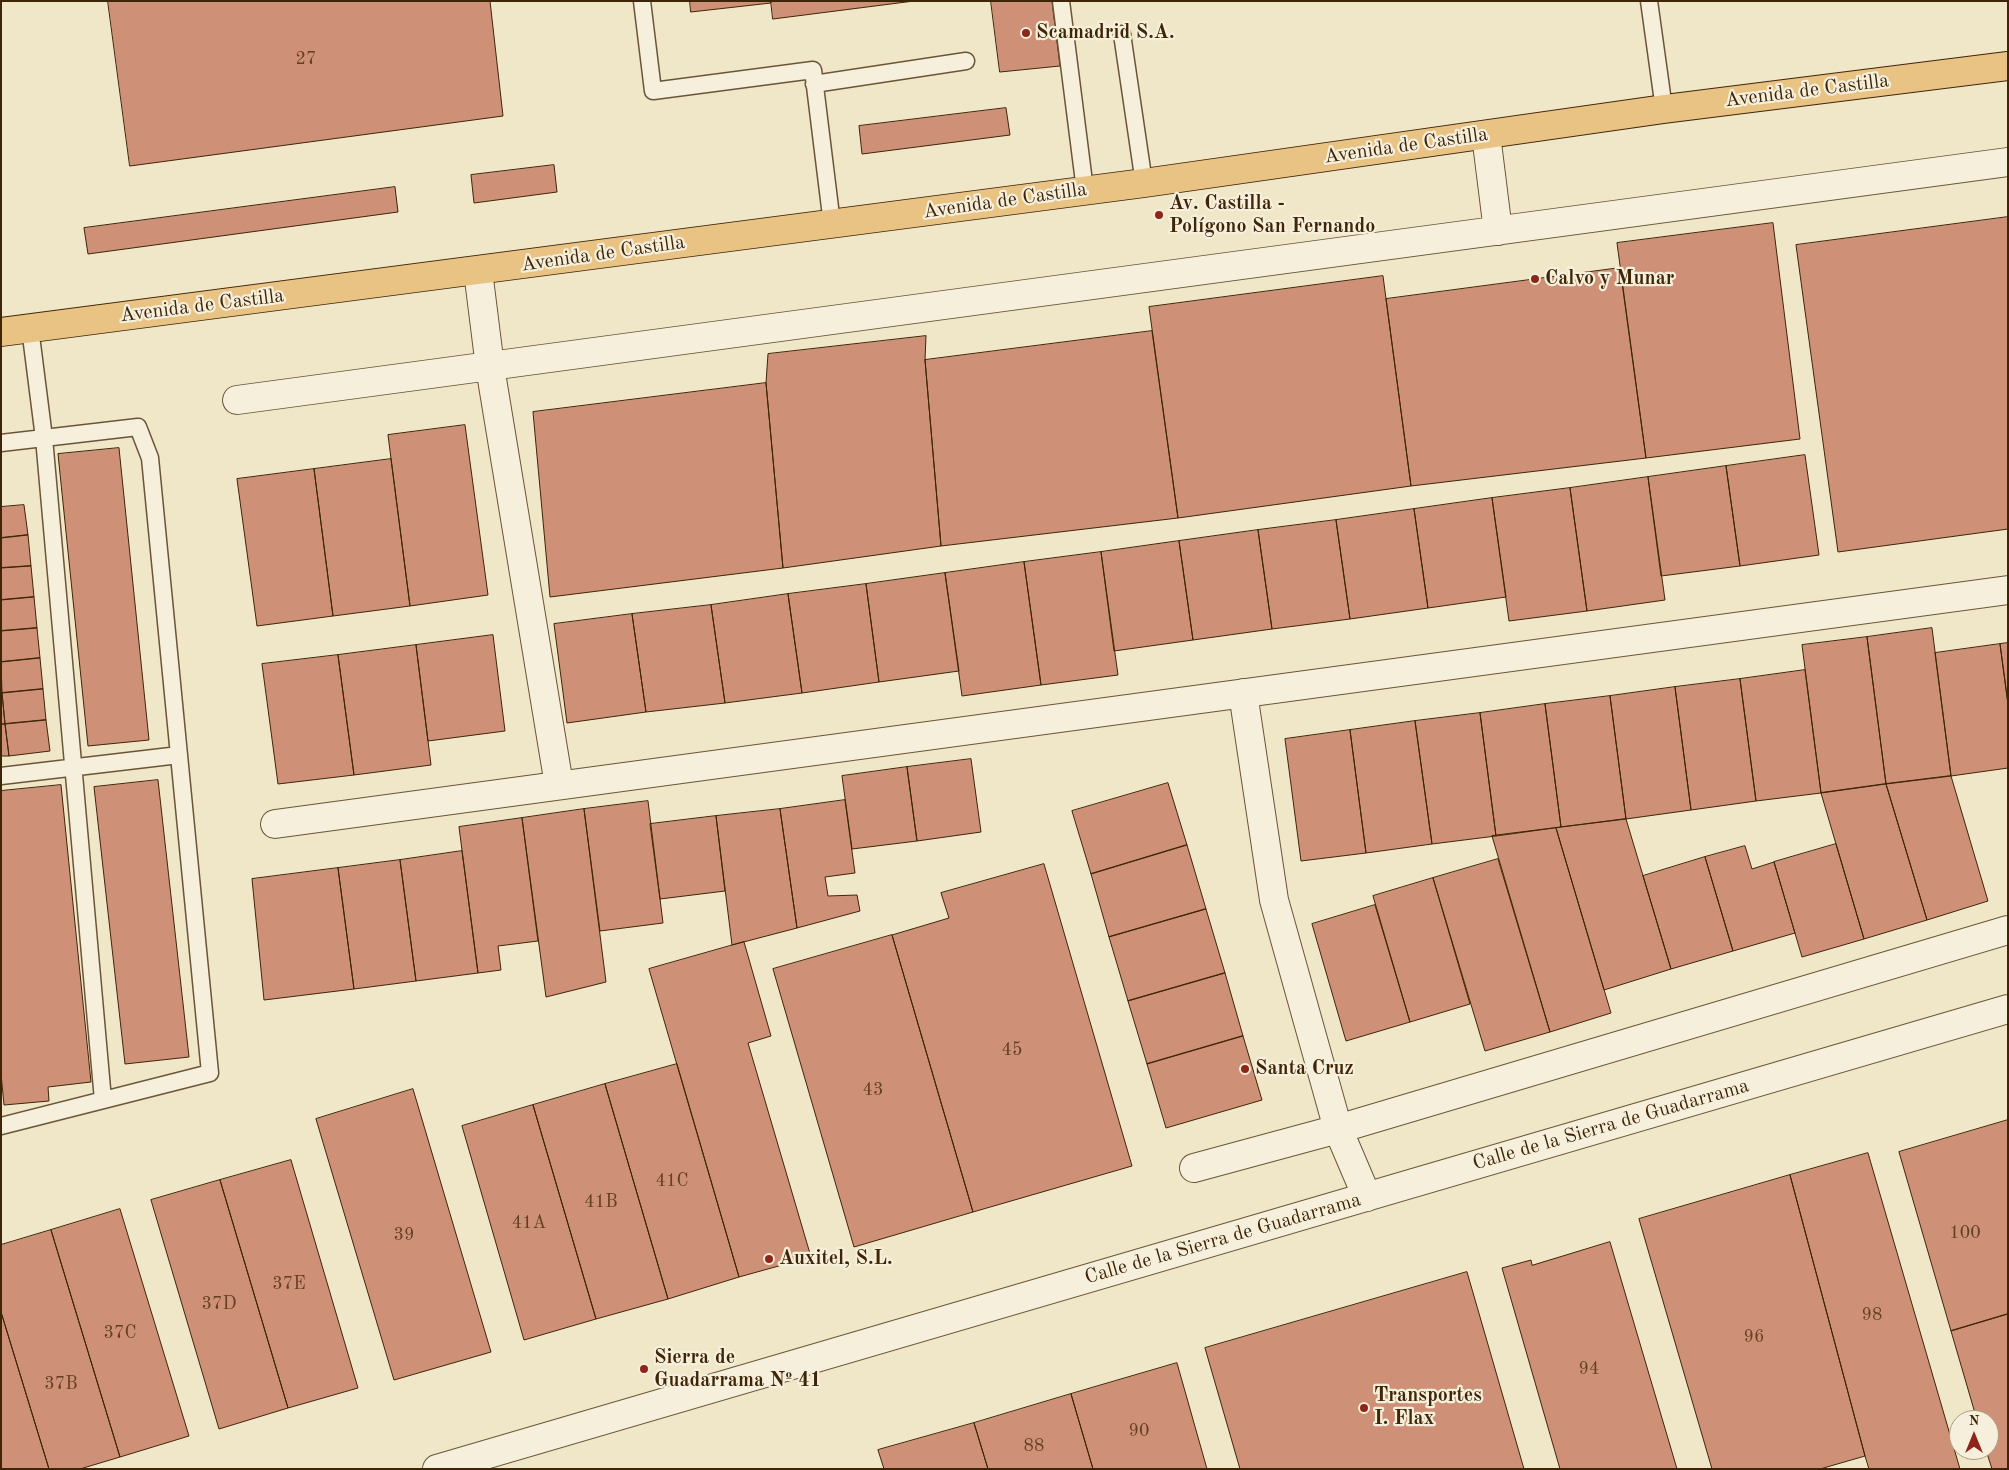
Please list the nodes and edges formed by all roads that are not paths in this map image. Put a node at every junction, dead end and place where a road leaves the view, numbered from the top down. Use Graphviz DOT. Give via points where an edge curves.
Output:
graph roads {
  1 [pos="642,1"];
  2 [pos="1061,1"];
  3 [pos="1649,1"];
  4 [pos="1122,34"];
  5 [pos="966,61"];
  6 [pos="2008,66"];
  7 [pos="814,84"];
  8 [pos="1664,109"];
  9 [pos="1486,135"];
  10 [pos="2008,162"];
  11 [pos="1144,183"];
  12 [pos="1085,190"];
  13 [pos="832,224"];
  14 [pos="1498,231"];
  15 [pos="478,271"];
  16 [pos="30,328"];
  17 [pos="1,332"];
  18 [pos="490,367"];
  19 [pos="237,400"];
  20 [pos="44,438"];
  21 [pos="1,443"];
  22 [pos="2008,590"];
  23 [pos="1243,693"];
  24 [pos="179,755"];
  25 [pos="72,768"];
  26 [pos="1,776"];
  27 [pos="559,786"];
  28 [pos="275,824"];
  29 [pos="2008,930"];
  30 [pos="2008,1009"];
  31 [pos="104,1100"];
  32 [pos="1,1126"];
  33 [pos="1338,1129"];
  34 [pos="1194,1168"];
  35 [pos="1367,1197"];
  36 [pos="438,1469"];
  1 -- 7 [label="lane" via="652,91 813,70"];
  2 -- 12 [label="lane"];
  3 -- 8 [label="lane"];
  4 -- 11 [label="lane"];
  5 -- 7 [label="lane"];
  6 -- 8 [label="main road, Avenida de Castilla"];
  7 -- 13 [label="lane"];
  8 -- 9 [label="main road, Avenida de Castilla"];
  9 -- 11 [label="main road, Avenida de Castilla"];
  9 -- 14 [label="street"];
  10 -- 14 [label="street"];
  11 -- 12 [label="main road, Avenida de Castilla"];
  12 -- 13 [label="main road, Avenida de Castilla"];
  13 -- 15 [label="main road, Avenida de Castilla"];
  14 -- 18 [label="street"];
  15 -- 16 [label="main road, Avenida de Castilla"];
  15 -- 18 [label="street"];
  16 -- 17 [label="main road, Avenida de Castilla"];
  16 -- 20 [label="lane"];
  18 -- 19 [label="street"];
  18 -- 27 [label="street"];
  20 -- 21 [label="lane"];
  20 -- 24 [label="lane" via="138,427 150,458"];
  20 -- 25 [label="lane"];
  22 -- 23 [label="street"];
  23 -- 27 [label="street"];
  23 -- 33 [label="street" via="1274,900"];
  24 -- 25 [label="lane"];
  24 -- 31 [label="lane" via="210,1073"];
  25 -- 26 [label="lane"];
  25 -- 31 [label="lane"];
  27 -- 28 [label="street"];
  29 -- 33 [label="street"];
  30 -- 35 [label="street, Calle de la Sierra de Guadarrama"];
  31 -- 32 [label="lane"];
  33 -- 34 [label="street"];
  33 -- 35 [label="street"];
  35 -- 36 [label="street, Calle de la Sierra de Guadarrama"];
}
